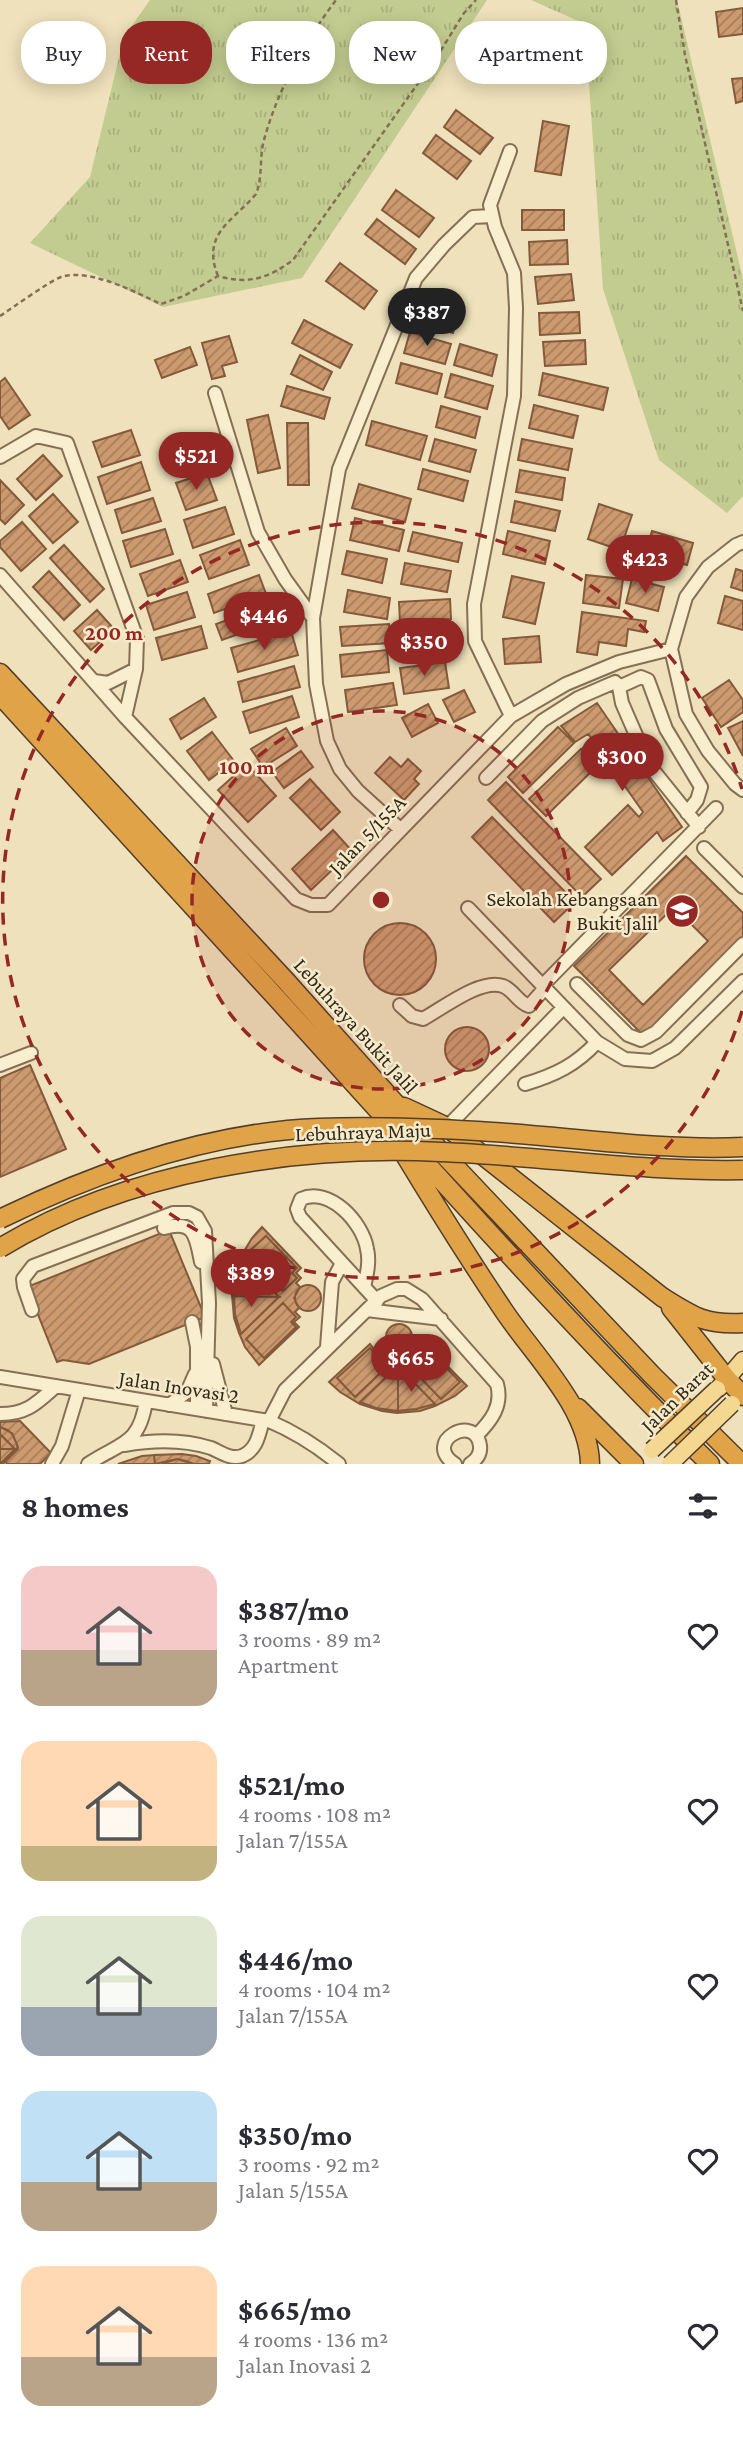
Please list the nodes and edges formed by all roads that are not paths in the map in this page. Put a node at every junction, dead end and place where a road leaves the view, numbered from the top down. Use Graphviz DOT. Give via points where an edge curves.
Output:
graph roads {
  1 [pos="510,150"];
  2 [pos="492,216"];
  3 [pos="215,393"];
  4 [pos="0,457"];
  5 [pos="743,542"];
  6 [pos="0,575"];
  7 [pos="313,618"];
  8 [pos="671,649"];
  9 [pos="0,657"];
  10 [pos="136,669"];
  11 [pos="0,673"];
  12 [pos="94,681"];
  13 [pos="619,687"];
  14 [pos="0,695"];
  15 [pos="37,714"];
  16 [pos="125,716"];
  17 [pos="511,716"];
  18 [pos="486,778"];
  19 [pos="743,790"];
  20 [pos="716,808"];
  21 [pos="687,813"];
  22 [pos="699,827"];
  23 [pos="400,829"];
  24 [pos="704,848"];
  25 [pos="743,887"];
  26 [pos="468,908"];
  27 [pos="743,944"];
  28 [pos="743,981"];
  29 [pos="577,984"];
  30 [pos="544,987"];
  31 [pos="400,1005"];
  32 [pos="563,1009"];
  33 [pos="597,1042"];
  34 [pos="31,1053"];
  35 [pos="0,1065"];
  36 [pos="525,1084"];
  37 [pos="395,1103"];
  38 [pos="382,1117"];
  39 [pos="447,1126"];
  40 [pos="743,1147"];
  41 [pos="743,1170"];
  42 [pos="0,1219"];
  43 [pos="164,1228"];
  44 [pos="0,1248"];
  45 [pos="342,1264"];
  46 [pos="364,1287"];
  47 [pos="662,1297"];
  48 [pos="209,1303"];
  49 [pos="372,1305"];
  50 [pos="33,1310"];
  51 [pos="441,1319"];
  52 [pos="192,1322"];
  53 [pos="743,1323"];
  54 [pos="208,1331"];
  55 [pos="327,1347"];
  56 [pos="198,1360"];
  57 [pos="743,1360"];
  58 [pos="0,1377"];
  59 [pos="722,1385"];
  60 [pos="56,1386"];
  61 [pos="79,1390"];
  62 [pos="563,1393"];
  63 [pos="740,1397"];
  64 [pos="146,1401"];
  65 [pos="169,1405"];
  66 [pos="202,1410"];
  67 [pos="0,1414"];
  68 [pos="226,1414"];
  69 [pos="266,1421"];
  70 [pos="476,1436"];
  71 [pos="124,1445"];
  72 [pos="52,1464"];
  73 [pos="88,1464"];
  74 [pos="339,1464"];
  75 [pos="455,1464"];
  76 [pos="470,1464"];
  77 [pos="590,1464"];
  78 [pos="636,1464"];
  79 [pos="670,1464"];
  80 [pos="710,1464"];
  81 [pos="742,1464"];
  1 -- 2 [label="street" via="490,205"];
  2 -- 7 [label="street" via="473,217 416,278 339,469"];
  2 -- 17 [label="street" via="514,273 514,396 474,616 475,641"];
  3 -- 7 [label="street" via="258,532"];
  4 -- 10 [label="street" via="36,436 67,443 138,639"];
  5 -- 8 [label="street" via="709,567 686,597"];
  6 -- 12 [label="street, Jalan 5/155A"];
  7 -- 23 [label="street" via="316,684 327,741 358,791"];
  8 -- 17 [label="street, Jalan 5/155A" via="619,662 565,684"];
  8 -- 19 [label="street" via="686,715 708,751"];
  9 -- 15 [label="highway"];
  10 -- 12 [label="street" via="108,683"];
  10 -- 16 [label="street"];
  11 -- 15 [label="highway, Lebuhraya Bukit Jalil"];
  12 -- 16 [label="street, Jalan 5/155A"];
  13 -- 18 [label="street" via="615,682 578,698 542,721"];
  13 -- 21 [label="street" via="649,765"];
  13 -- 21 [label="street" via="641,677 649,680 666,729 701,787"];
  14 -- 38 [label="highway, Lebuhraya Bukit Jalil"];
  15 -- 37 [label="highway, Lebuhraya Bukit Jalil"];
  16 -- 23 [label="street, Jalan 5/155A" via="296,899 328,905"];
  17 -- 23 [label="street, Jalan 5/155A"];
  20 -- 22 [label="street"];
  21 -- 22 [label="street"];
  22 -- 30 [label="street"];
  24 -- 25 [label="street"];
  26 -- 30 [label="street"];
  27 -- 29 [label="street" via="656,1032 641,1040 628,1035"];
  28 -- 33 [label="street" via="675,1048 652,1061 625,1059"];
  30 -- 31 [label="street" via="529,1006 506,986 488,984 424,1019"];
  30 -- 32 [label="street"];
  32 -- 33 [label="street"];
  32 -- 39 [label="street"];
  33 -- 36 [label="street" via="580,1061"];
  34 -- 35 [label="street"];
  37 -- 39 [label="highway"];
  37 -- 81 [label="highway, Lebuhraya Bukit Jalil"];
  38 -- 62 [label="highway" via="503,1311"];
  38 -- 80 [label="highway, Lebuhraya Bukit Jalil" via="635,1390"];
  39 -- 47 [label="highway"];
  40 -- 42 [label="highway, Lebuhraya Maju, bridge" via="475,1131 318,1128 265,1133 155,1157 99,1175"];
  41 -- 44 [label="highway, Lebuhraya Maju, bridge" via="660,1170 439,1152 308,1154 229,1165 150,1186 60,1217"];
  43 -- 48 [label="street" via="180,1224 195,1236"];
  45 -- 46 [label="street"];
  45 -- 46 [label="street" via="300,1217 297,1206 301,1199 326,1200 345,1211 360,1228 369,1257"];
  45 -- 55 [label="street" via="332,1282"];
  46 -- 49 [label="street"];
  47 -- 53 [label="highway" via="695,1318"];
  47 -- 59 [label="highway"];
  48 -- 50 [label="street" via="205,1231 197,1217 181,1212 33,1266 23,1279"];
  48 -- 54 [label="street"];
  49 -- 51 [label="street"];
  49 -- 51 [label="street" via="389,1291 406,1289"];
  49 -- 55 [label="street"];
  51 -- 70 [label="street" via="500,1393 497,1408"];
  52 -- 56 [label="street"];
  54 -- 66 [label="street"];
  54 -- 68 [label="street"];
  55 -- 69 [label="street" via="285,1390"];
  56 -- 65 [label="street" via="190,1388"];
  56 -- 66 [label="street"];
  57 -- 59 [label="main road, Jalan Barat"];
  58 -- 60 [label="street, Jalan Inovasi 2"];
  59 -- 63 [label="highway"];
  59 -- 78 [label="main road, Jalan Barat, bridge"];
  60 -- 61 [label="street, Jalan Inovasi 2"];
  60 -- 67 [label="street" via="24,1411"];
  61 -- 64 [label="street, Jalan Inovasi 2"];
  61 -- 72 [label="street"];
  62 -- 77 [label="highway" via="581,1421"];
  62 -- 78 [label="highway"];
  63 -- 79 [label="main road, Jalan Barat, bridge"];
  64 -- 65 [label="street, Jalan Inovasi 2"];
  64 -- 71 [label="street" via="141,1422"];
  65 -- 66 [label="street, Jalan Inovasi 2"];
  66 -- 68 [label="street, Jalan Inovasi 2"];
  68 -- 69 [label="street, Jalan Inovasi 2"];
  69 -- 71 [label="street" via="254,1446 242,1456 179,1442"];
  69 -- 74 [label="street, Jalan Inovasi 2" via="300,1435"];
  70 -- 75 [label="street" via="460,1430 450,1436 445,1452"];
  70 -- 76 [label="street" via="480,1453"];
  71 -- 73 [label="street"];
}
